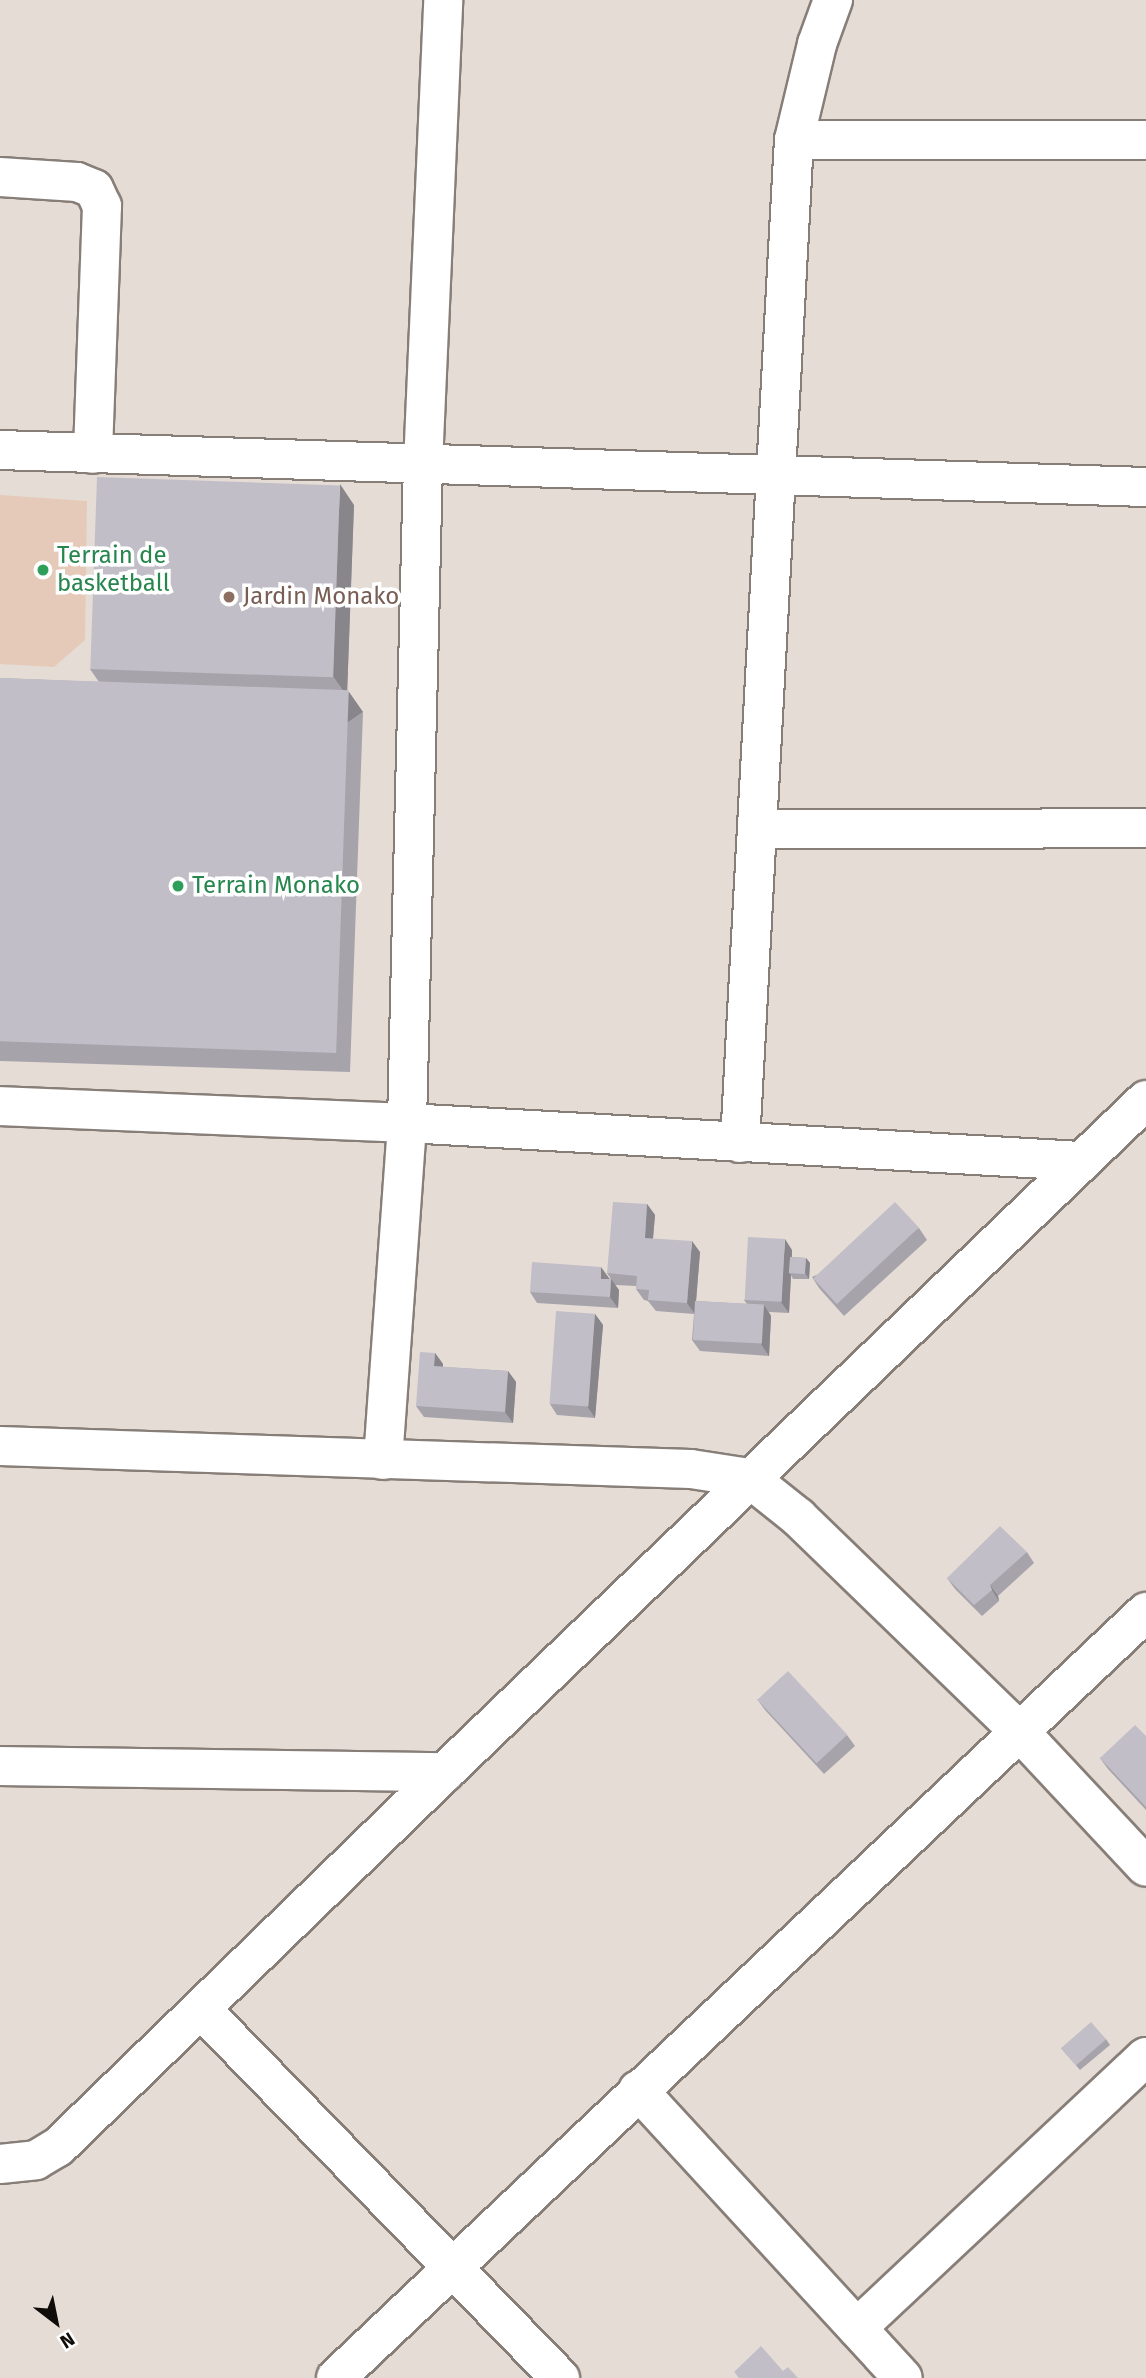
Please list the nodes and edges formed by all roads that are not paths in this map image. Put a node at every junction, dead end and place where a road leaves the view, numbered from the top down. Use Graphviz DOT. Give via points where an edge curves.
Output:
graph roads {
  1 [pos="443,0"];
  2 [pos="833,0"];
  3 [pos="1146,139"];
  4 [pos="794,140"];
  5 [pos="0,177"];
  6 [pos="0,450"];
  7 [pos="93,454"];
  8 [pos="423,465"];
  9 [pos="776,475"];
  10 [pos="1146,487"];
  11 [pos="1146,828"];
  12 [pos="757,829"];
  13 [pos="1146,1100"];
  14 [pos="0,1106"];
  15 [pos="407,1123"];
  16 [pos="740,1143"];
  17 [pos="1080,1161"];
  18 [pos="0,1446"];
  19 [pos="383,1460"];
  20 [pos="749,1478"];
  21 [pos="1146,1612"];
  22 [pos="1018,1730"];
  23 [pos="0,1766"];
  24 [pos="445,1772"];
  25 [pos="1146,1867"];
  26 [pos="201,2009"];
  27 [pos="1146,2057"];
  28 [pos="638,2090"];
  29 [pos="0,2164"];
  30 [pos="454,2266"];
  31 [pos="857,2328"];
  32 [pos="336,2378"];
  33 [pos="560,2378"];
  34 [pos="903,2378"];
  1 -- 8 [label="street"];
  2 -- 4 [label="street" via="817,44"];
  3 -- 4 [label="street"];
  4 -- 9 [label="street"];
  5 -- 7 [label="street" via="77,182 94,189 102,206"];
  6 -- 7 [label="street"];
  7 -- 8 [label="street"];
  8 -- 9 [label="street"];
  8 -- 15 [label="street"];
  9 -- 10 [label="street"];
  9 -- 12 [label="street"];
  11 -- 12 [label="street"];
  12 -- 16 [label="street"];
  13 -- 17 [label="street"];
  14 -- 15 [label="street"];
  15 -- 16 [label="street"];
  15 -- 19 [label="street"];
  16 -- 17 [label="street"];
  17 -- 20 [label="street"];
  18 -- 19 [label="street"];
  19 -- 20 [label="street" via="691,1469"];
  20 -- 22 [label="street" via="797,1517"];
  20 -- 24 [label="street"];
  21 -- 22 [label="street"];
  22 -- 25 [label="street"];
  22 -- 28 [label="street"];
  23 -- 24 [label="street"];
  24 -- 26 [label="street"];
  26 -- 29 [label="street" via="58,2147 36,2160"];
  26 -- 30 [label="street"];
  27 -- 31 [label="street"];
  28 -- 30 [label="street"];
  28 -- 31 [label="street"];
  30 -- 32 [label="street"];
  30 -- 33 [label="street"];
  31 -- 34 [label="street"];
}
